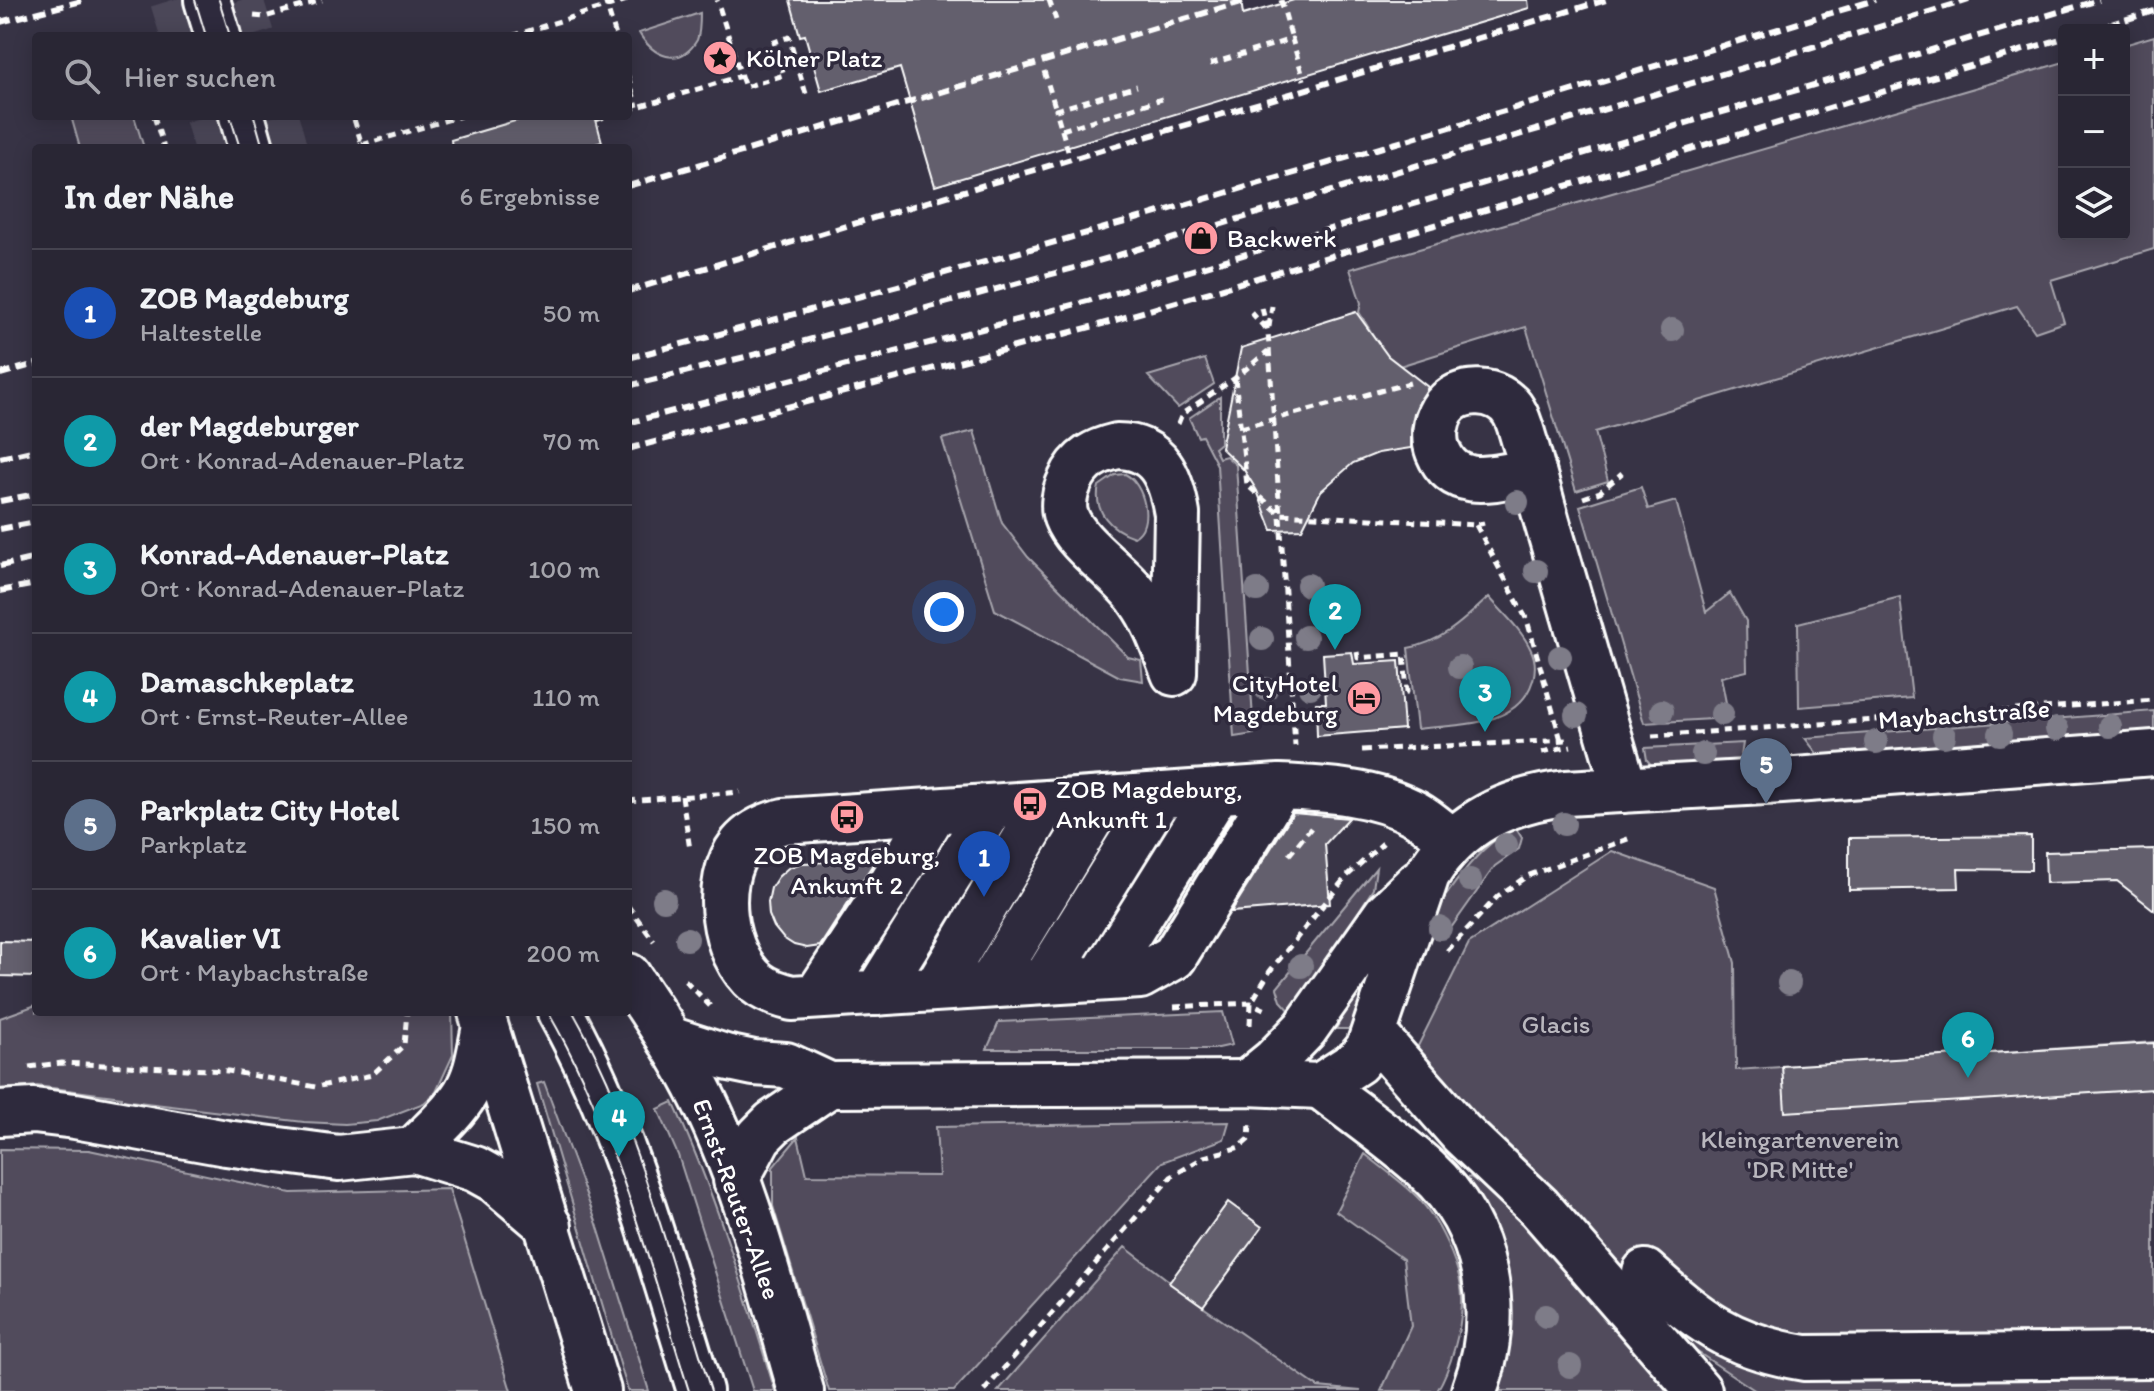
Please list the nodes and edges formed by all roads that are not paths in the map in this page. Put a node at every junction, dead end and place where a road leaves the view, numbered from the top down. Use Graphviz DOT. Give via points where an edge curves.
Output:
graph roads {
  1 [pos="207,0"];
  2 [pos="217,32"];
  3 [pos="243,120"];
  4 [pos="250,144"];
  5 [pos="1551,493"];
  6 [pos="2154,753"];
  7 [pos="1288,770"];
  8 [pos="1625,790"];
  9 [pos="1218,791"];
  10 [pos="1160,795"];
  11 [pos="1103,799"];
  12 [pos="1046,803"];
  13 [pos="992,807"];
  14 [pos="935,811"];
  15 [pos="1439,858"];
  16 [pos="643,960"];
  17 [pos="1101,978"];
  18 [pos="1045,980"];
  19 [pos="990,985"];
  20 [pos="936,989"];
  21 [pos="877,993"];
  22 [pos="817,996"];
  23 [pos="1321,1009"];
  24 [pos="562,1016"];
  25 [pos="483,1019"];
  26 [pos="1375,1035"];
  27 [pos="669,1039"];
  28 [pos="829,1085"];
  29 [pos="1320,1086"];
  30 [pos="1248,1102"];
  31 [pos="11,1115"];
  32 [pos="1461,1133"];
  33 [pos="414,1150"];
  34 [pos="736,1180"];
  35 [pos="549,1226"];
  36 [pos="1645,1272"];
  37 [pos="2154,1355"];
  38 [pos="598,1391"];
  39 [pos="700,1391"];
  40 [pos="801,1391"];
  41 [pos="1474,1391"];
  42 [pos="1699,1391"];
  1 -- 2 [label="main road"];
  3 -- 4 [label="main road"];
  5 -- 8 [label="main road" via="1592,739"];
  6 -- 8 [label="main road, Maybachstraße"];
  7 -- 9 [label="main road"];
  7 -- 15 [label="main road" via="1327,789 1361,794 1417,815"];
  7 -- 17 [label="main road" via="1174,957 1140,976"];
  8 -- 15 [label="main road, Maybachstraße" via="1518,803 1488,814"];
  9 -- 10 [label="main road"];
  9 -- 17 [label="main road"];
  10 -- 11 [label="main road"];
  10 -- 18 [label="main road"];
  11 -- 12 [label="main road"];
  11 -- 19 [label="main road"];
  12 -- 13 [label="main road"];
  12 -- 20 [label="main road"];
  13 -- 14 [label="main road"];
  13 -- 21 [label="main road"];
  14 -- 22 [label="main road"];
  14 -- 22 [label="main road" via="784,821 755,832 740,846 726,881 725,909 741,965 774,993"];
  15 -- 23 [label="main road, Maybachstraße" via="1387,913"];
  15 -- 26 [label="main road"];
  16 -- 27 [label="main road, Ernst-Reuter-Allee"];
  17 -- 18 [label="main road"];
  18 -- 19 [label="main road"];
  19 -- 20 [label="main road"];
  20 -- 21 [label="main road"];
  21 -- 22 [label="main road"];
  23 -- 29 [label="main road"];
  23 -- 30 [label="main road, Maybachstraße" via="1274,1061"];
  24 -- 39 [label="main road" via="631,1173"];
  25 -- 33 [label="main road" via="476,1069 467,1091"];
  25 -- 35 [label="main road"];
  26 -- 29 [label="main road" via="1357,1062"];
  26 -- 32 [label="main road"];
  27 -- 28 [label="main road" via="725,1057 786,1065"];
  27 -- 34 [label="main road, Ernst-Reuter-Allee" via="696,1086"];
  28 -- 30 [label="main road"];
  28 -- 34 [label="main road" via="759,1137"];
  29 -- 30 [label="main road"];
  29 -- 32 [label="main road" via="1367,1095"];
  29 -- 41 [label="main road" via="1428,1171 1474,1237 1486,1275 1490,1315"];
  31 -- 33 [label="main road" via="339,1158"];
  32 -- 42 [label="main road" via="1539,1207"];
  33 -- 35 [label="main road" via="495,1180"];
  34 -- 40 [label="main road, Ernst-Reuter-Allee"];
  35 -- 38 [label="main road"];
  36 -- 37 [label="main road" via="1705,1324 1785,1355 1826,1360"];
}
